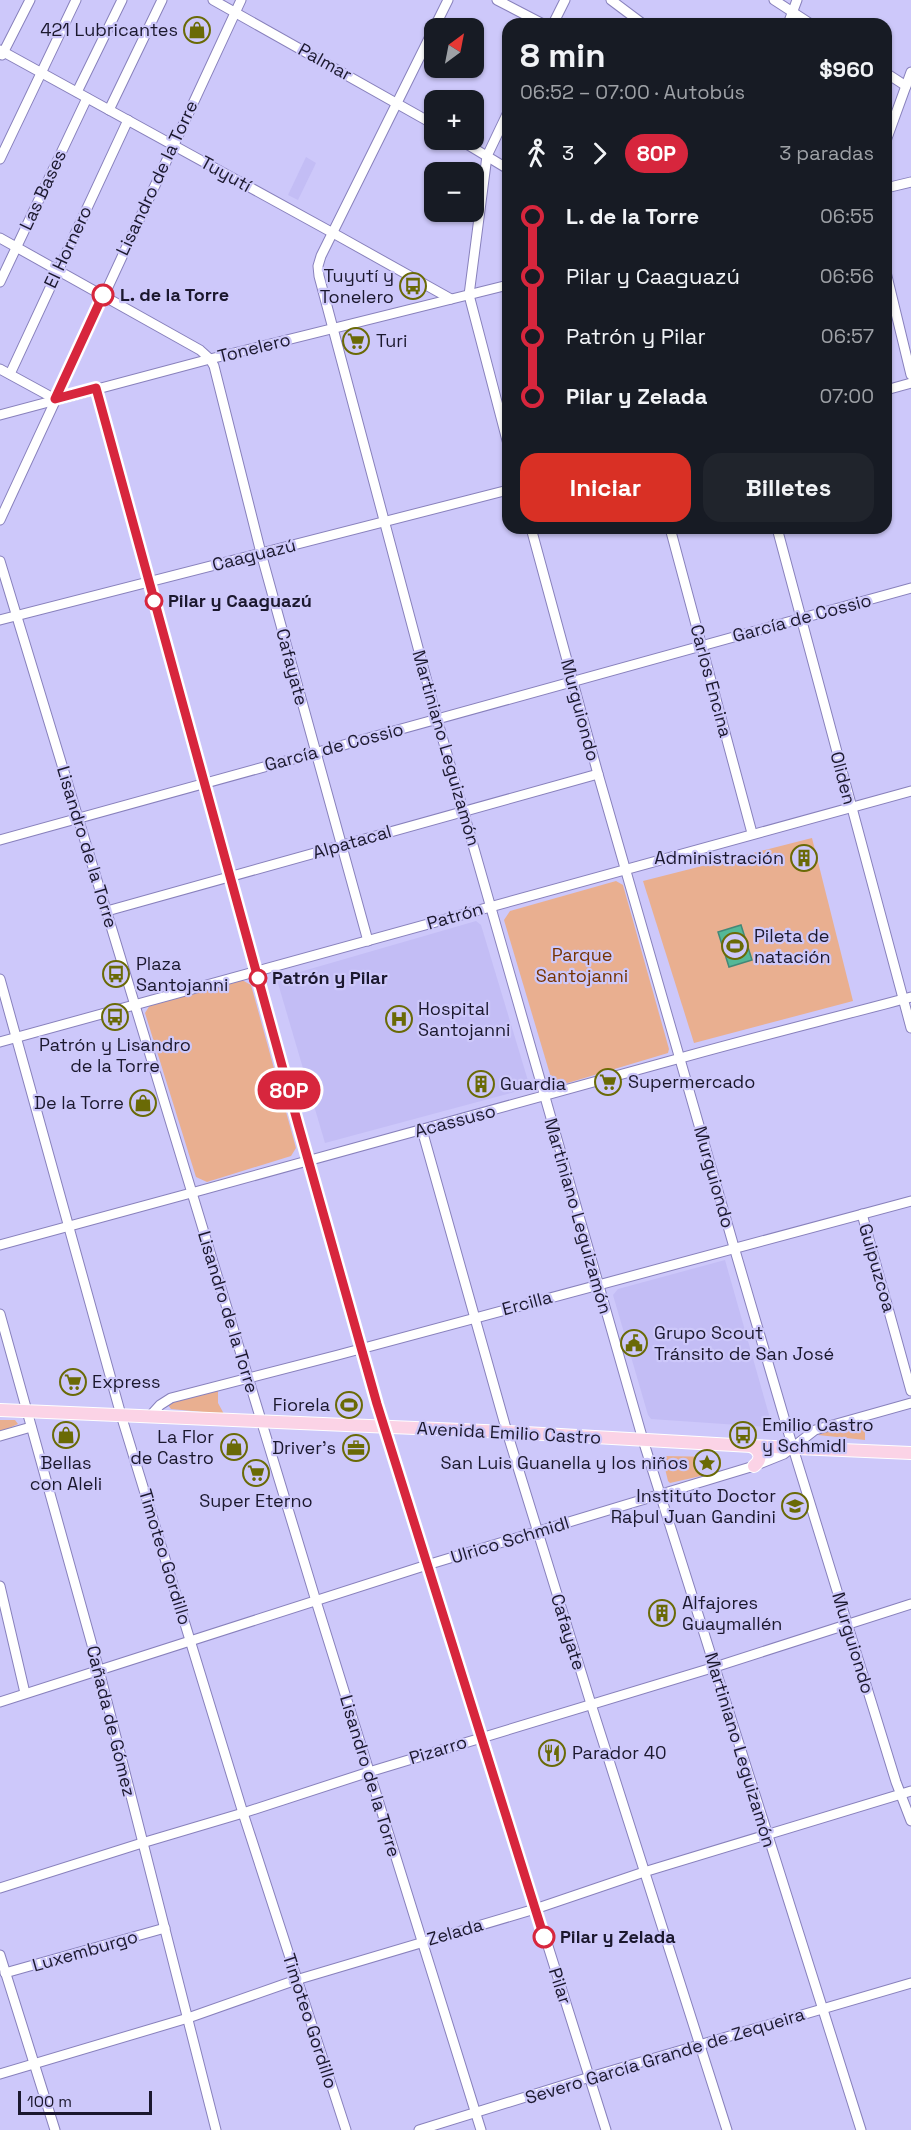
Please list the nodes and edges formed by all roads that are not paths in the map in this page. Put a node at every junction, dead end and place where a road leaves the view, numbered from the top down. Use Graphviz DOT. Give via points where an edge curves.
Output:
graph roads {
  1 [pos="30,0"];
  2 [pos="76,0"];
  3 [pos="122,0"];
  4 [pos="162,0"];
  5 [pos="213,0"];
  6 [pos="241,0"];
  7 [pos="448,0"];
  8 [pos="497,0"];
  9 [pos="565,0"];
  10 [pos="611,0"];
  11 [pos="774,0"];
  12 [pos="797,0"];
  13 [pos="235,12"];
  14 [pos="793,12"];
  15 [pos="532,18"];
  16 [pos="556,18"];
  17 [pos="635,18"];
  18 [pos="790,18"];
  19 [pos="802,18"];
  20 [pos="2,53"];
  21 [pos="911,72"];
  22 [pos="41,73"];
  23 [pos="892,77"];
  24 [pos="906,86"];
  25 [pos="77,92"];
  26 [pos="87,98"];
  27 [pos="398,102"];
  28 [pos="109,110"];
  29 [pos="424,118"];
  30 [pos="128,120"];
  31 [pos="892,124"];
  32 [pos="502,125"];
  33 [pos="172,145"];
  34 [pos="477,150"];
  35 [pos="487,156"];
  36 [pos="0,159"];
  37 [pos="502,165"];
  38 [pos="911,182"];
  39 [pos="892,187"];
  40 [pos="333,232"];
  41 [pos="0,238"];
  42 [pos="16,247"];
  43 [pos="58,270"];
  44 [pos="0,282"];
  45 [pos="502,287"];
  46 [pos="103,295"];
  47 [pos="470,295"];
  48 [pos="892,297"];
  49 [pos="451,299"];
  50 [pos="333,329"];
  51 [pos="210,359"];
  52 [pos="0,369"];
  53 [pos="10,374"];
  54 [pos="911,375"];
  55 [pos="911,383"];
  56 [pos="96,388"];
  57 [pos="892,388"];
  58 [pos="55,399"];
  59 [pos="0,415"];
  60 [pos="502,420"];
  61 [pos="502,492"];
  62 [pos="0,520"];
  63 [pos="385,521"];
  64 [pos="533,534"];
  65 [pos="672,534"];
  66 [pos="779,534"];
  67 [pos="261,553"];
  68 [pos="0,561"];
  69 [pos="148,582"];
  70 [pos="911,588"];
  71 [pos="16,615"];
  72 [pos="801,618"];
  73 [pos="0,620"];
  74 [pos="701,646"];
  75 [pos="572,681"];
  76 [pos="437,719"];
  77 [pos="315,753"];
  78 [pos="598,774"];
  79 [pos="204,783"];
  80 [pos="911,790"];
  81 [pos="851,807"];
  82 [pos="464,811"];
  83 [pos="78,818"];
  84 [pos="752,833"];
  85 [pos="0,840"];
  86 [pos="340,845"];
  87 [pos="625,868"];
  88 [pos="230,878"];
  89 [pos="490,906"];
  90 [pos="107,911"];
  91 [pos="368,941"];
  92 [pos="256,971"];
  93 [pos="0,979"];
  94 [pos="907,998"];
  95 [pos="133,1004"];
  96 [pos="911,1028"];
  97 [pos="16,1038"];
  98 [pos="0,1042"];
  99 [pos="679,1058"];
  100 [pos="544,1096"];
  101 [pos="422,1130"];
  102 [pos="308,1160"];
  103 [pos="191,1192"];
  104 [pos="911,1201"];
  105 [pos="862,1214"];
  106 [pos="69,1227"];
  107 [pos="0,1245"];
  108 [pos="734,1247"];
  109 [pos="598,1284"];
  110 [pos="0,1314"];
  111 [pos="474,1317"];
  112 [pos="362,1349"];
  113 [pos="248,1378"];
  114 [pos="911,1391"];
  115 [pos="911,1403"];
  116 [pos="0,1410"];
  117 [pos="26,1412"];
  118 [pos="121,1415"];
  119 [pos="150,1416"];
  120 [pos="261,1422"];
  121 [pos="31,1427"];
  122 [pos="384,1427"];
  123 [pos="507,1432"];
  124 [pos="0,1436"];
  125 [pos="643,1440"];
  126 [pos="751,1446"];
  127 [pos="794,1448"];
  128 [pos="911,1453"];
  129 [pos="754,1466"];
  130 [pos="660,1495"];
  131 [pos="537,1531"];
  132 [pos="427,1565"];
  133 [pos="0,1586"];
  134 [pos="316,1601"];
  135 [pos="911,1604"];
  136 [pos="847,1624"];
  137 [pos="191,1640"];
  138 [pos="715,1666"];
  139 [pos="99,1670"];
  140 [pos="26,1693"];
  141 [pos="0,1702"];
  142 [pos="591,1704"];
  143 [pos="483,1736"];
  144 [pos="369,1772"];
  145 [pos="911,1791"];
  146 [pos="901,1794"];
  147 [pos="243,1813"];
  148 [pos="911,1821"];
  149 [pos="766,1835"];
  150 [pos="142,1843"];
  151 [pos="644,1872"];
  152 [pos="0,1888"];
  153 [pos="535,1909"];
  154 [pos="165,1928"];
  155 [pos="422,1941"];
  156 [pos="0,1955"];
  157 [pos="5,1973"];
  158 [pos="296,1980"];
  159 [pos="911,1983"];
  160 [pos="822,2009"];
  161 [pos="188,2018"];
  162 [pos="700,2044"];
  163 [pos="33,2063"];
  164 [pos="0,2074"];
  165 [pos="590,2077"];
  166 [pos="475,2113"];
  167 [pos="55,2130"];
  168 [pos="216,2130"];
  169 [pos="346,2130"];
  170 [pos="419,2130"];
  171 [pos="481,2130"];
  172 [pos="606,2130"];
  173 [pos="727,2130"];
  174 [pos="861,2130"];
  1 -- 20 [label="street"];
  2 -- 22 [label="street"];
  3 -- 25 [label="street"];
  4 -- 28 [label="street"];
  5 -- 13 [label="street, Palmar"];
  6 -- 13 [label="street, Lisandro de la Torre"];
  7 -- 27 [label="street, Martiniano Leguizamón"];
  8 -- 15 [label="street"];
  9 -- 16 [label="street"];
  10 -- 17 [label="street"];
  11 -- 14 [label="street"];
  12 -- 14 [label="street"];
  13 -- 27 [label="street, Palmar"];
  13 -- 33 [label="street, Lisandro de la Torre"];
  14 -- 18 [label="street"];
  14 -- 19 [label="street"];
  20 -- 22 [label="street, Tuyutí"];
  21 -- 24 [label="street"];
  22 -- 25 [label="street, Tuyutí"];
  22 -- 36 [label="street"];
  23 -- 24 [label="street"];
  24 -- 31 [label="street"];
  25 -- 26 [label="street, Tuyutí"];
  26 -- 28 [label="street, Tuyutí"];
  26 -- 42 [label="street, Las Bases"];
  27 -- 29 [label="street, Palmar"];
  27 -- 40 [label="street, Martiniano Leguizamón"];
  28 -- 30 [label="street, Tuyutí"];
  30 -- 33 [label="street, Tuyutí"];
  30 -- 43 [label="street, El Hornero"];
  32 -- 35 [label="street"];
  33 -- 40 [label="street, Tuyutí"];
  33 -- 46 [label="street, Lisandro de la Torre"];
  34 -- 35 [label="street"];
  35 -- 37 [label="street"];
  35 -- 47 [label="street"];
  38 -- 39 [label="street"];
  40 -- 49 [label="street, Tuyutí"];
  40 -- 50 [label="street, Martiniano Leguizamón" via="318,266"];
  41 -- 42 [label="street"];
  42 -- 43 [label="street"];
  42 -- 44 [label="street, Las Bases"];
  43 -- 46 [label="street"];
  43 -- 53 [label="street, El Hornero"];
  45 -- 47 [label="street, Tonelero"];
  46 -- 51 [label="street"];
  46 -- 58 [label="street, Lisandro de la Torre"];
  47 -- 49 [label="street, Tonelero"];
  47 -- 60 [label="street"];
  48 -- 54 [label="street"];
  49 -- 50 [label="street, Tonelero"];
  50 -- 51 [label="street, Tonelero"];
  50 -- 63 [label="street, Martiniano Leguizamón"];
  51 -- 56 [label="street, Tonelero"];
  51 -- 67 [label="street, Cafayate"];
  52 -- 53 [label="street"];
  53 -- 58 [label="street"];
  55 -- 57 [label="street"];
  56 -- 58 [label="street, Tonelero"];
  56 -- 69 [label="street, Pilar"];
  58 -- 59 [label="street, Tonelero"];
  58 -- 62 [label="street, Lisandro de la Torre"];
  61 -- 63 [label="street, Caaguazú"];
  63 -- 67 [label="street, Caaguazú"];
  63 -- 76 [label="street, Martiniano Leguizamón"];
  64 -- 75 [label="street, Murguiondo"];
  65 -- 74 [label="street, Carlos Encina"];
  66 -- 72 [label="street, Oliden"];
  67 -- 69 [label="street, Caaguazú"];
  67 -- 77 [label="street, Cafayate"];
  68 -- 71 [label="street, Lisandro de la Torre"];
  69 -- 71 [label="street, Caaguazú"];
  69 -- 79 [label="street, Pilar"];
  70 -- 72 [label="street, García de Cossio"];
  71 -- 73 [label="street, Caaguazú"];
  71 -- 83 [label="street, Lisandro de la Torre"];
  72 -- 74 [label="street, García de Cossio"];
  72 -- 81 [label="street, Oliden"];
  74 -- 75 [label="street, García de Cossio"];
  74 -- 84 [label="street, Carlos Encina"];
  75 -- 76 [label="street, García de Cossio"];
  75 -- 78 [label="street, Murguiondo"];
  76 -- 77 [label="street, García de Cossio"];
  76 -- 82 [label="street, Martiniano Leguizamón"];
  77 -- 79 [label="street, García de Cossio"];
  77 -- 86 [label="street, Cafayate"];
  78 -- 82 [label="street, Alpatacal"];
  78 -- 87 [label="street, Murguiondo"];
  79 -- 83 [label="street, García de Cossio"];
  79 -- 88 [label="street, Pilar"];
  80 -- 81 [label="street, Patrón"];
  81 -- 84 [label="street, Patrón"];
  81 -- 94 [label="street, Oliden"];
  82 -- 86 [label="street, Alpatacal"];
  82 -- 89 [label="street, Martiniano Leguizamón"];
  83 -- 85 [label="street, García de Cossio"];
  83 -- 90 [label="street, Lisandro de la Torre"];
  84 -- 87 [label="street, Patrón"];
  86 -- 88 [label="street, Alpatacal"];
  86 -- 91 [label="street, Cafayate"];
  87 -- 89 [label="street, Patrón"];
  87 -- 99 [label="street, Murguiondo"];
  88 -- 90 [label="street, Alpatacal"];
  88 -- 92 [label="street, Pilar"];
  89 -- 91 [label="street, Patrón"];
  89 -- 100 [label="street, Martiniano Leguizamón"];
  90 -- 95 [label="street, Lisandro de la Torre"];
  91 -- 92 [label="street, Patrón"];
  92 -- 95 [label="street, Patrón"];
  92 -- 102 [label="street, Pilar"];
  93 -- 97 [label="street, Timoteo Gordillo"];
  94 -- 96 [label="street, Oliden"];
  94 -- 99 [label="street, Acassuso"];
  95 -- 97 [label="street, Patrón"];
  95 -- 103 [label="street, Lisandro de la Torre"];
  97 -- 98 [label="street, Patrón"];
  97 -- 106 [label="street, Timoteo Gordillo"];
  99 -- 100 [label="street, Acassuso"];
  99 -- 108 [label="street, Murguiondo"];
  100 -- 101 [label="street, Acassuso"];
  100 -- 109 [label="street, Martiniano Leguizamón"];
  101 -- 102 [label="street, Acassuso"];
  101 -- 111 [label="street, Cafayate"];
  102 -- 103 [label="street, Acassuso"];
  102 -- 112 [label="street, Pilar"];
  103 -- 106 [label="street, Acassuso"];
  103 -- 113 [label="street, Lisandro de la Torre"];
  104 -- 105 [label="street, Ercilla"];
  105 -- 108 [label="street, Ercilla"];
  105 -- 114 [label="street, Guipuzcoa"];
  106 -- 107 [label="street, Acassuso"];
  106 -- 118 [label="street, Timoteo Gordillo"];
  108 -- 109 [label="street, Ercilla"];
  108 -- 127 [label="street, Murguiondo"];
  109 -- 111 [label="street, Ercilla"];
  109 -- 125 [label="street, Martiniano Leguizamón"];
  110 -- 117 [label="street, Cañada de Gómez"];
  111 -- 112 [label="street, Ercilla"];
  111 -- 123 [label="street, Cafayate"];
  112 -- 113 [label="street, Ercilla"];
  112 -- 122 [label="street, Pilar"];
  113 -- 119 [label="street, Ercilla" via="171,1398"];
  113 -- 120 [label="street, Lisandro de la Torre"];
  115 -- 127 [label="street, Ulrico Schmidl" via="815,1430"];
  116 -- 117 [label="main road, Avenida Emilio Castro"];
  117 -- 118 [label="main road, Avenida Emilio Castro"];
  117 -- 121 [label="street, Cañada de Gómez"];
  118 -- 119 [label="main road, Avenida Emilio Castro"];
  118 -- 137 [label="street, Timoteo Gordillo"];
  119 -- 120 [label="main road, Avenida Emilio Castro"];
  120 -- 122 [label="main road, Avenida Emilio Castro"];
  120 -- 134 [label="street, Lisandro de la Torre"];
  121 -- 124 [label="street"];
  121 -- 139 [label="street, Cañada de Gómez"];
  122 -- 123 [label="main road, Avenida Emilio Castro"];
  122 -- 132 [label="street, Pilar"];
  123 -- 125 [label="main road, Avenida Emilio Castro"];
  123 -- 131 [label="street, Cafayate"];
  125 -- 126 [label="main road, Avenida Emilio Castro"];
  125 -- 130 [label="street, Martiniano Leguizamón"];
  126 -- 127 [label="main road, Avenida Emilio Castro"];
  126 -- 129 [label="main road" via="760,1455"];
  127 -- 128 [label="main road, Avenida Emilio Castro"];
  127 -- 129 [label="street, Ulrico Schmidl"];
  127 -- 136 [label="street, Murguiondo"];
  129 -- 130 [label="street, Ulrico Schmidl"];
  130 -- 131 [label="street, Ulrico Schmidl"];
  130 -- 138 [label="street, Martiniano Leguizamón"];
  131 -- 132 [label="street, Ulrico Schmidl"];
  131 -- 142 [label="street, Cafayate"];
  132 -- 134 [label="street, Ulrico Schmidl"];
  132 -- 143 [label="street, Pilar"];
  133 -- 140 [label="street"];
  134 -- 137 [label="street, Ulrico Schmidl"];
  134 -- 144 [label="street, Lisandro de la Torre"];
  135 -- 136 [label="street, Pizarro"];
  136 -- 138 [label="street, Pizarro"];
  136 -- 146 [label="street, Murguiondo"];
  137 -- 139 [label="street, Ulrico Schmidl"];
  137 -- 147 [label="street, Timoteo Gordillo"];
  138 -- 142 [label="street, Pizarro"];
  138 -- 149 [label="street, Martiniano Leguizamón"];
  139 -- 140 [label="street, Ulrico Schmidl"];
  139 -- 150 [label="street, Cañada de Gómez"];
  140 -- 141 [label="street, Ulrico Schmidl"];
  142 -- 143 [label="street, Pizarro"];
  142 -- 151 [label="street, Cafayate"];
  143 -- 144 [label="street, Pizarro"];
  143 -- 153 [label="street, Pilar"];
  144 -- 147 [label="street, Pizarro"];
  144 -- 155 [label="street, Lisandro de la Torre"];
  145 -- 146 [label="street, Zelada"];
  146 -- 148 [label="street, Murguiondo"];
  146 -- 149 [label="street, Zelada"];
  147 -- 150 [label="street, Pizarro"];
  147 -- 158 [label="street, Timoteo Gordillo"];
  149 -- 151 [label="street, Zelada"];
  149 -- 160 [label="street, Martiniano Leguizamón"];
  150 -- 152 [label="street, Pizarro"];
  150 -- 154 [label="street, Cañada de Gómez"];
  151 -- 153 [label="street, Zelada"];
  151 -- 162 [label="street, Cafayate"];
  153 -- 155 [label="street, Zelada"];
  153 -- 165 [label="street, Pilar"];
  154 -- 157 [label="street, Luxemburgo"];
  154 -- 161 [label="street, Cañada de Gómez"];
  155 -- 158 [label="street, Zelada"];
  155 -- 166 [label="street, Lisandro de la Torre"];
  156 -- 157 [label="street"];
  157 -- 163 [label="street"];
  158 -- 161 [label="street, Zelada"];
  158 -- 169 [label="street, Timoteo Gordillo"];
  159 -- 160 [label="street, Severo García Grande de Zequeira"];
  160 -- 162 [label="street, Severo García Grande de Zequeira"];
  160 -- 174 [label="street, Martiniano Leguizamón"];
  161 -- 163 [label="street, Zelada"];
  161 -- 168 [label="street, Cañada de Gómez"];
  162 -- 165 [label="street, Severo García Grande de Zequeira"];
  162 -- 173 [label="street, Cafayate"];
  163 -- 164 [label="street, Zelada"];
  163 -- 167 [label="street"];
  165 -- 166 [label="street, Severo García Grande de Zequeira"];
  165 -- 172 [label="street, Pilar"];
  166 -- 170 [label="street, Severo García Grande de Zequeira"];
  166 -- 171 [label="street, Lisandro de la Torre"];
}
